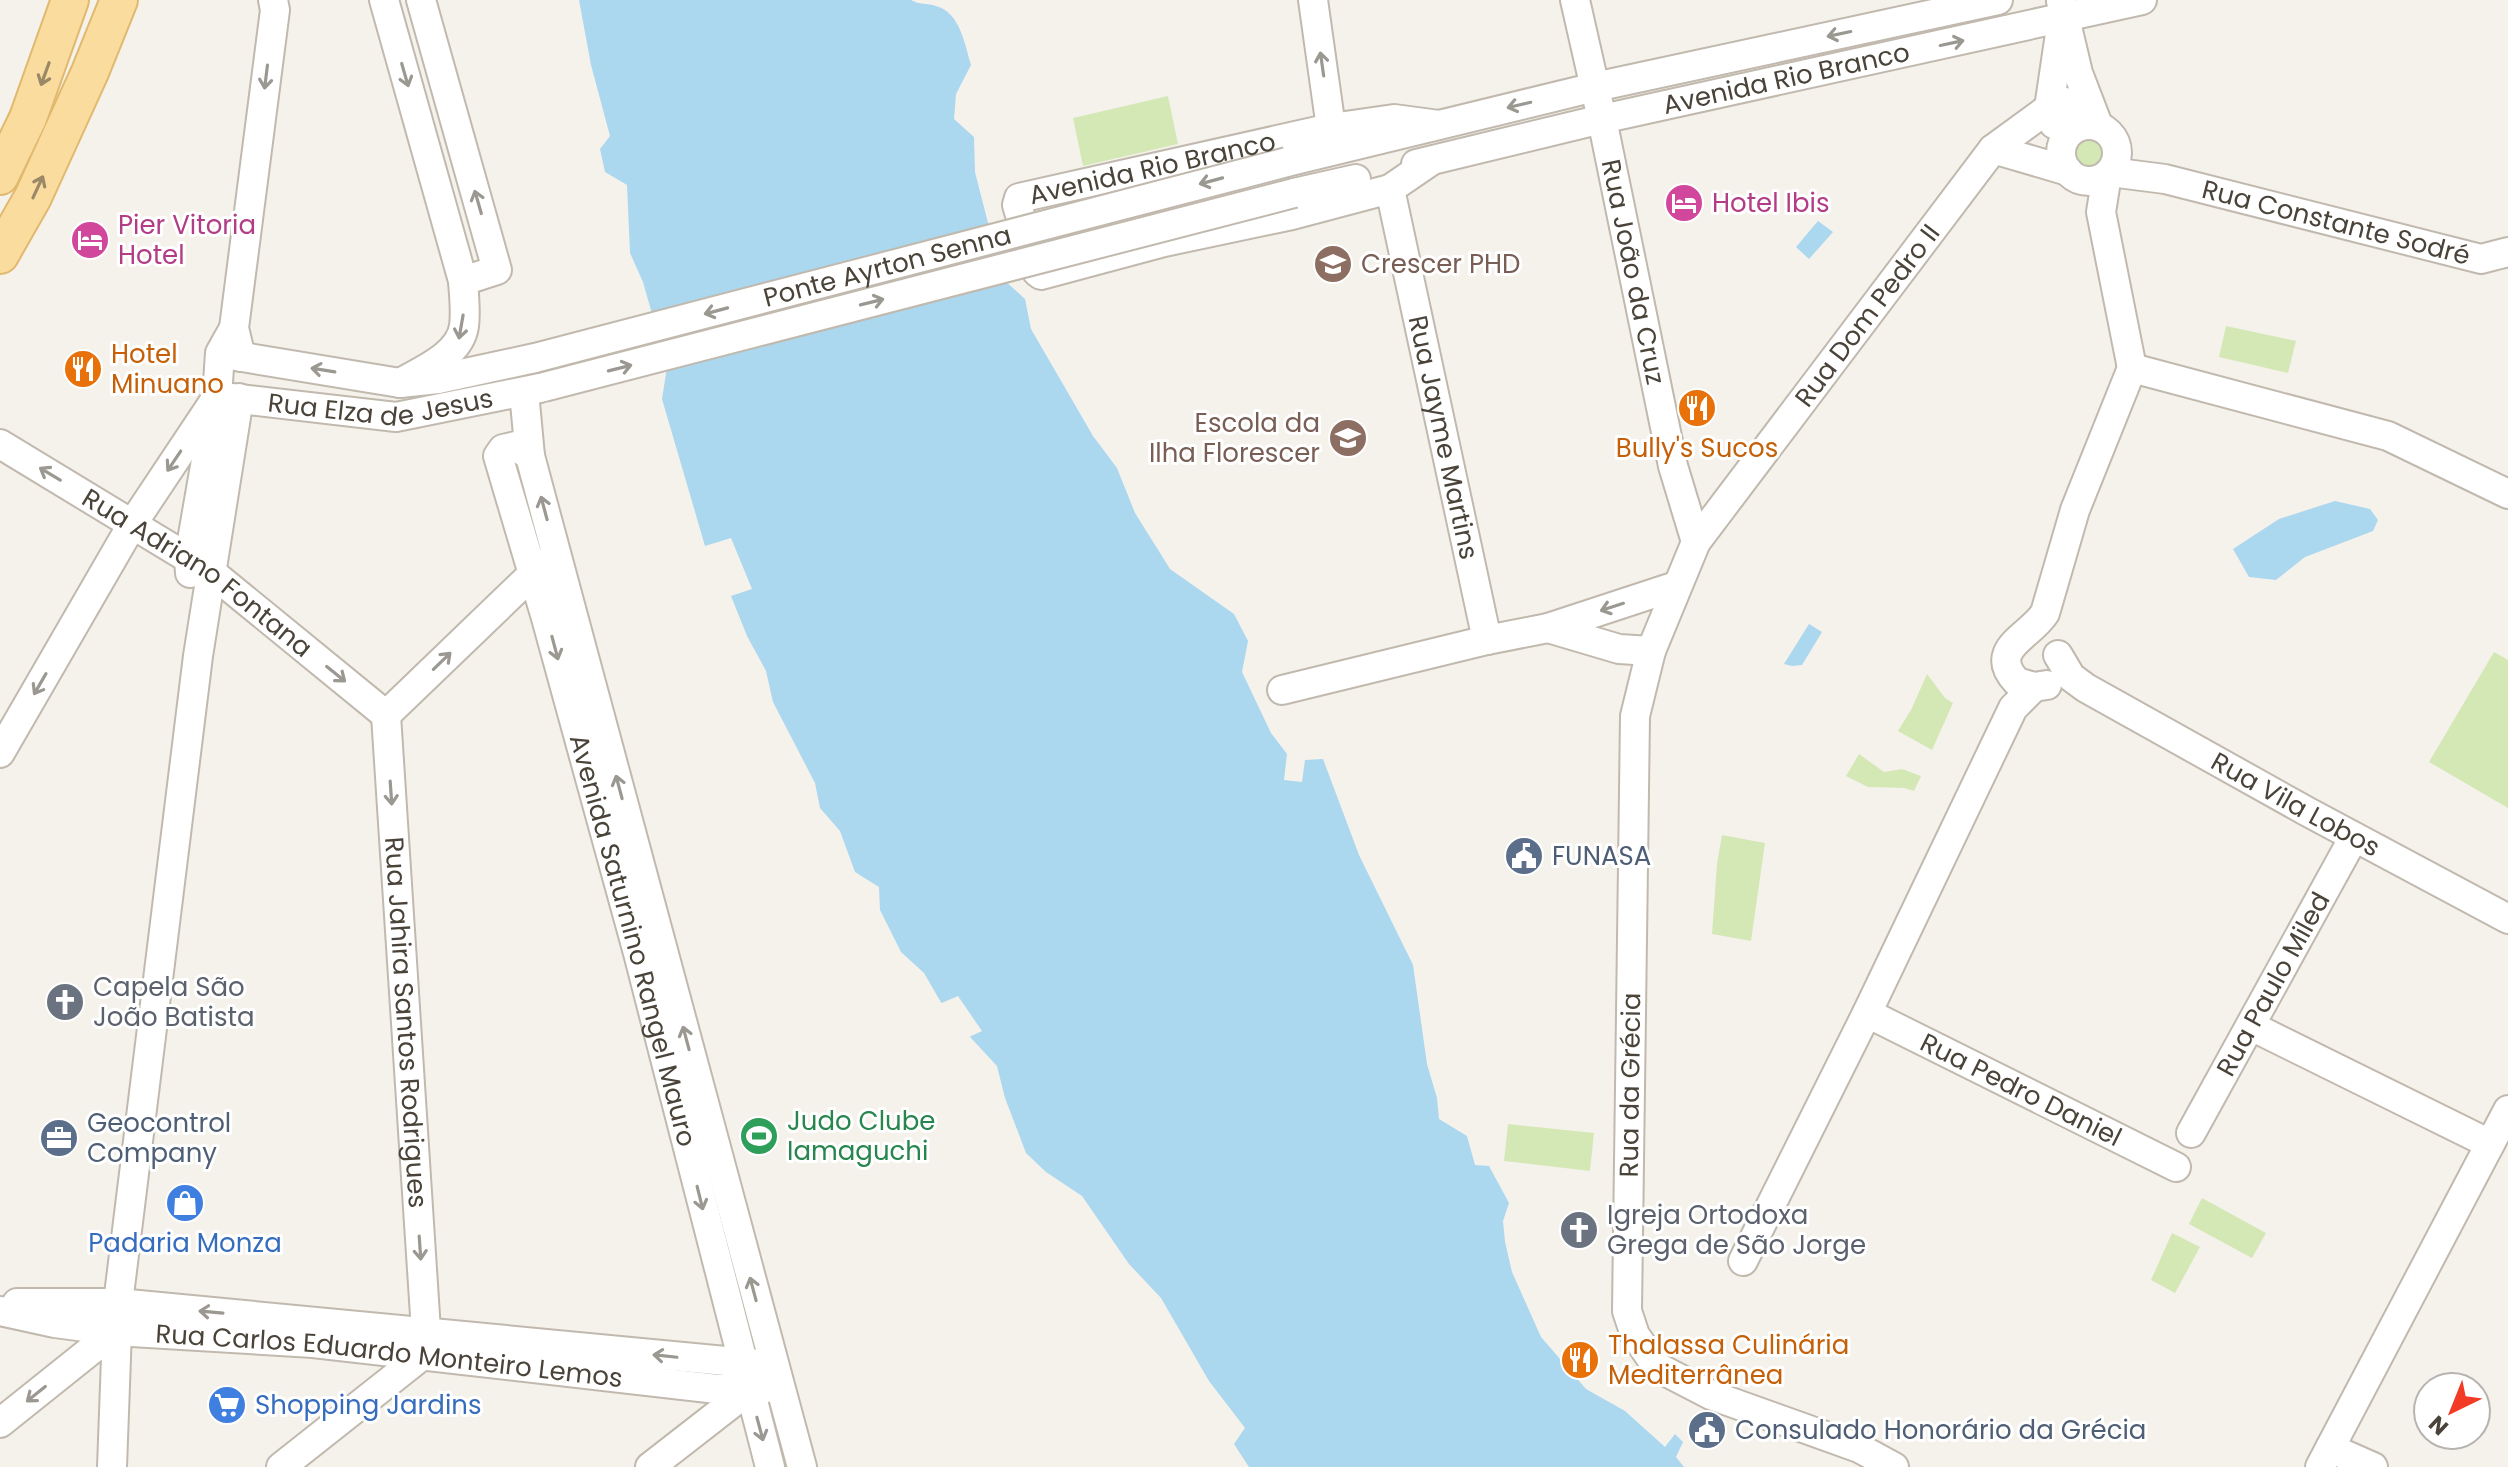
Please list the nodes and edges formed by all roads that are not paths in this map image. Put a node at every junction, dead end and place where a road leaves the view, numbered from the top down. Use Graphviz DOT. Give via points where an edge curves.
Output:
graph roads {
  1 [pos="119,0"];
  2 [pos="273,0"];
  3 [pos="384,0"];
  4 [pos="421,0"];
  5 [pos="1313,0"];
  6 [pos="1575,0"];
  7 [pos="1998,0"];
  8 [pos="2142,0"];
  9 [pos="2062,9"];
  10 [pos="66,15"];
  11 [pos="102,43"];
  12 [pos="1595,87"];
  13 [pos="2049,108"];
  14 [pos="1602,119"];
  15 [pos="1439,125"];
  16 [pos="2101,126"];
  17 [pos="1331,128"];
  18 [pos="1993,149"];
  19 [pos="1431,161"];
  20 [pos="1287,162"];
  21 [pos="2068,165"];
  22 [pos="2118,174"];
  23 [pos="0,176"];
  24 [pos="2165,179"];
  25 [pos="1390,189"];
  26 [pos="1294,193"];
  27 [pos="2101,212"];
  28 [pos="2508,252"];
  29 [pos="0,255"];
  30 [pos="463,281"];
  31 [pos="230,355"];
  32 [pos="535,358"];
  33 [pos="2132,368"];
  34 [pos="400,383"];
  35 [pos="534,389"];
  36 [pos="228,398"];
  37 [pos="0,444"];
  38 [pos="530,456"];
  39 [pos="2508,494"];
  40 [pos="133,523"];
  41 [pos="1693,530"];
  42 [pos="556,552"];
  43 [pos="200,565"];
  44 [pos="533,573"];
  45 [pos="1678,582"];
  46 [pos="2045,613"];
  47 [pos="1548,628"];
  48 [pos="2022,637"];
  49 [pos="1487,640"];
  50 [pos="2056,650"];
  51 [pos="1651,651"];
  52 [pos="2030,683"];
  53 [pos="2086,688"];
  54 [pos="1282,690"];
  55 [pos="386,715"];
  56 [pos="0,753"];
  57 [pos="2354,837"];
  58 [pos="2508,919"];
  59 [pos="650,950"];
  60 [pos="1867,1013"];
  61 [pos="2251,1026"];
  62 [pos="2508,1110"];
  63 [pos="2191,1133"];
  64 [pos="2490,1144"];
  65 [pos="2176,1167"];
  66 [pos="1743,1261"];
  67 [pos="0,1303"];
  68 [pos="0,1311"];
  69 [pos="127,1318"];
  70 [pos="55,1323"];
  71 [pos="425,1343"];
  72 [pos="369,1349"];
  73 [pos="70,1367"];
  74 [pos="776,1376"];
  75 [pos="746,1377"];
  76 [pos="690,1386"];
  77 [pos="367,1398"];
  78 [pos="0,1423"];
  79 [pos="706,1423"];
  80 [pos="1859,1448"];
  81 [pos="2325,1458"];
  82 [pos="112,1467"];
  83 [pos="281,1467"];
  84 [pos="650,1467"];
  85 [pos="770,1467"];
  86 [pos="802,1467"];
  87 [pos="1881,1467"];
  88 [pos="1894,1467"];
  89 [pos="2373,1467"];
  1 -- 11 [label="main road"];
  2 -- 31 [label="street, one-way"];
  3 -- 30 [label="street, one-way"];
  30 -- 4 [label="street, one-way" via="497,270 498,249"];
  17 -- 5 [label="street, one-way"];
  6 -- 12 [label="street, Rua João da Cruz"];
  7 -- 12 [label="street, Avenida Rio Branco, one-way"];
  8 -- 9 [label="street, Avenida Rio Branco"];
  9 -- 13 [label="street"];
  14 -- 9 [label="street, Avenida Rio Branco, one-way"];
  9 -- 16 [label="street"];
  10 -- 11 [label="main road"];
  10 -- 23 [label="main road, one-way"];
  29 -- 11 [label="main road, one-way" via="33,197"];
  12 -- 14 [label="street, Rua João da Cruz"];
  12 -- 15 [label="street, Avenida Rio Branco, one-way"];
  13 -- 16 [label="street" via="2066,102"];
  13 -- 18 [label="street, Rua Dom Pedro II"];
  13 -- 21 [label="street"];
  14 -- 19 [label="street, Avenida Rio Branco"];
  14 -- 41 [label="street, Rua João da Cruz" via="1673,466"];
  15 -- 17 [label="street, Avenida Rio Branco" via="1394,119"];
  15 -- 20 [label="street, Avenida Rio Branco"];
  16 -- 21 [label="street" via="2069,133"];
  16 -- 22 [label="street" via="2117,156"];
  16 -- 24 [label="street, Rua Constante Sodré"];
  17 -- 25 [label="street, Avenida Rio Branco" via="1019,198 1037,272"];
  18 -- 21 [label="street"];
  18 -- 41 [label="street, Rua Dom Pedro II" via="1741,483"];
  19 -- 25 [label="street, Avenida Rio Branco"];
  19 -- 26 [label="street, Avenida Rio Branco"];
  20 -- 32 [label="street, Ponte Ayrton Senna, one-way, bridge"];
  21 -- 22 [label="street" via="2091,181"];
  21 -- 27 [label="street"];
  22 -- 24 [label="street, Rua Constante Sodré"];
  22 -- 27 [label="street"];
  24 -- 28 [label="street, Rua Constante Sodré" via="2481,259"];
  25 -- 49 [label="street, Rua Jayme Martins"];
  35 -- 26 [label="street, Ponte Ayrton Senna, one-way, bridge"];
  27 -- 33 [label="street"];
  30 -- 34 [label="street, one-way" via="464,328 458,342 440,360"];
  34 -- 31 [label="street, Rua Elza de Jesus, one-way"];
  31 -- 36 [label="street"];
  32 -- 34 [label="street, Rua Elza de Jesus"];
  33 -- 39 [label="street" via="2388,436"];
  33 -- 46 [label="street" via="2075,510"];
  35 -- 36 [label="street, Rua Elza de Jesus" via="396,417"];
  35 -- 38 [label="street, Avenida Saturnino Rangel Mauro"];
  36 -- 40 [label="street, one-way"];
  36 -- 43 [label="street"];
  40 -- 37 [label="street, Rua Adriano Fontana, one-way"];
  42 -- 38 [label="street, Avenida Saturnino Rangel Mauro, one-way"];
  38 -- 44 [label="street, Avenida Saturnino Rangel Mauro" via="516,446 498,456"];
  40 -- 43 [label="street, Rua Adriano Fontana"];
  40 -- 56 [label="street, one-way"];
  41 -- 45 [label="street, Rua Dom Pedro II"];
  42 -- 44 [label="street"];
  59 -- 42 [label="street, Avenida Saturnino Rangel Mauro, one-way"];
  43 -- 55 [label="street, Rua Adriano Fontana, one-way"];
  43 -- 69 [label="street" via="198,656 132,1197"];
  55 -- 44 [label="street, one-way"];
  44 -- 59 [label="street, Avenida Saturnino Rangel Mauro, one-way"];
  45 -- 47 [label="street, one-way"];
  45 -- 51 [label="street, Rua da Grécia"];
  46 -- 48 [label="street"];
  46 -- 50 [label="street"];
  47 -- 49 [label="street"];
  47 -- 51 [label="street" via="1619,649"];
  48 -- 50 [label="street" via="2040,636"];
  48 -- 52 [label="street" via="2009,649 2007,667"];
  49 -- 54 [label="street"];
  50 -- 52 [label="street" via="2056,673"];
  50 -- 53 [label="street, Rua Vila Lobos" via="2071,677"];
  51 -- 80 [label="street, Rua da Grécia" via="1635,716 1627,1311 1635,1335 1657,1367 1711,1395"];
  52 -- 53 [label="street, Rua Vila Lobos" via="2066,682"];
  52 -- 60 [label="street" via="2013,708"];
  53 -- 57 [label="street, Rua Vila Lobos"];
  55 -- 71 [label="street, Rua Jahira Santos Rodrigues, one-way"];
  57 -- 58 [label="street, Rua Vila Lobos"];
  57 -- 61 [label="street, Rua Paulo Miled"];
  74 -- 59 [label="street, Avenida Saturnino Rangel Mauro, one-way"];
  59 -- 75 [label="street, Avenida Saturnino Rangel Mauro, one-way"];
  60 -- 65 [label="street, Rua Pedro Daniel"];
  60 -- 66 [label="street"];
  61 -- 63 [label="street, Rua Paulo Miled"];
  61 -- 64 [label="street"];
  62 -- 64 [label="street"];
  64 -- 81 [label="street"];
  67 -- 69 [label="street, Rua Carlos Eduardo Monteiro Lemos"];
  68 -- 70 [label="street, Rua Carlos Eduardo Monteiro Lemos"];
  69 -- 70 [label="street, Rua Carlos Eduardo Monteiro Lemos"];
  71 -- 69 [label="street, Rua Carlos Eduardo Monteiro Lemos, one-way"];
  69 -- 72 [label="street, Rua Carlos Eduardo Monteiro Lemos"];
  69 -- 73 [label="street"];
  69 -- 82 [label="street"];
  70 -- 73 [label="street" via="68,1332 74,1347"];
  71 -- 72 [label="street, Rua Carlos Eduardo Monteiro Lemos"];
  75 -- 71 [label="street, Rua Carlos Eduardo Monteiro Lemos, one-way"];
  71 -- 76 [label="street, Rua Carlos Eduardo Monteiro Lemos"];
  71 -- 77 [label="street"];
  72 -- 77 [label="street"];
  73 -- 78 [label="street, one-way"];
  74 -- 75 [label="street, Rua Carlos Eduardo Monteiro Lemos"];
  74 -- 86 [label="street, Avenida Saturnino Rangel Mauro"];
  75 -- 76 [label="street, Rua Carlos Eduardo Monteiro Lemos"];
  75 -- 79 [label="street"];
  75 -- 85 [label="street, Avenida Saturnino Rangel Mauro, one-way"];
  76 -- 79 [label="street" via="711,1406"];
  77 -- 83 [label="street"];
  79 -- 84 [label="street"];
  80 -- 87 [label="street"];
  80 -- 88 [label="street"];
  81 -- 89 [label="street"];
}
